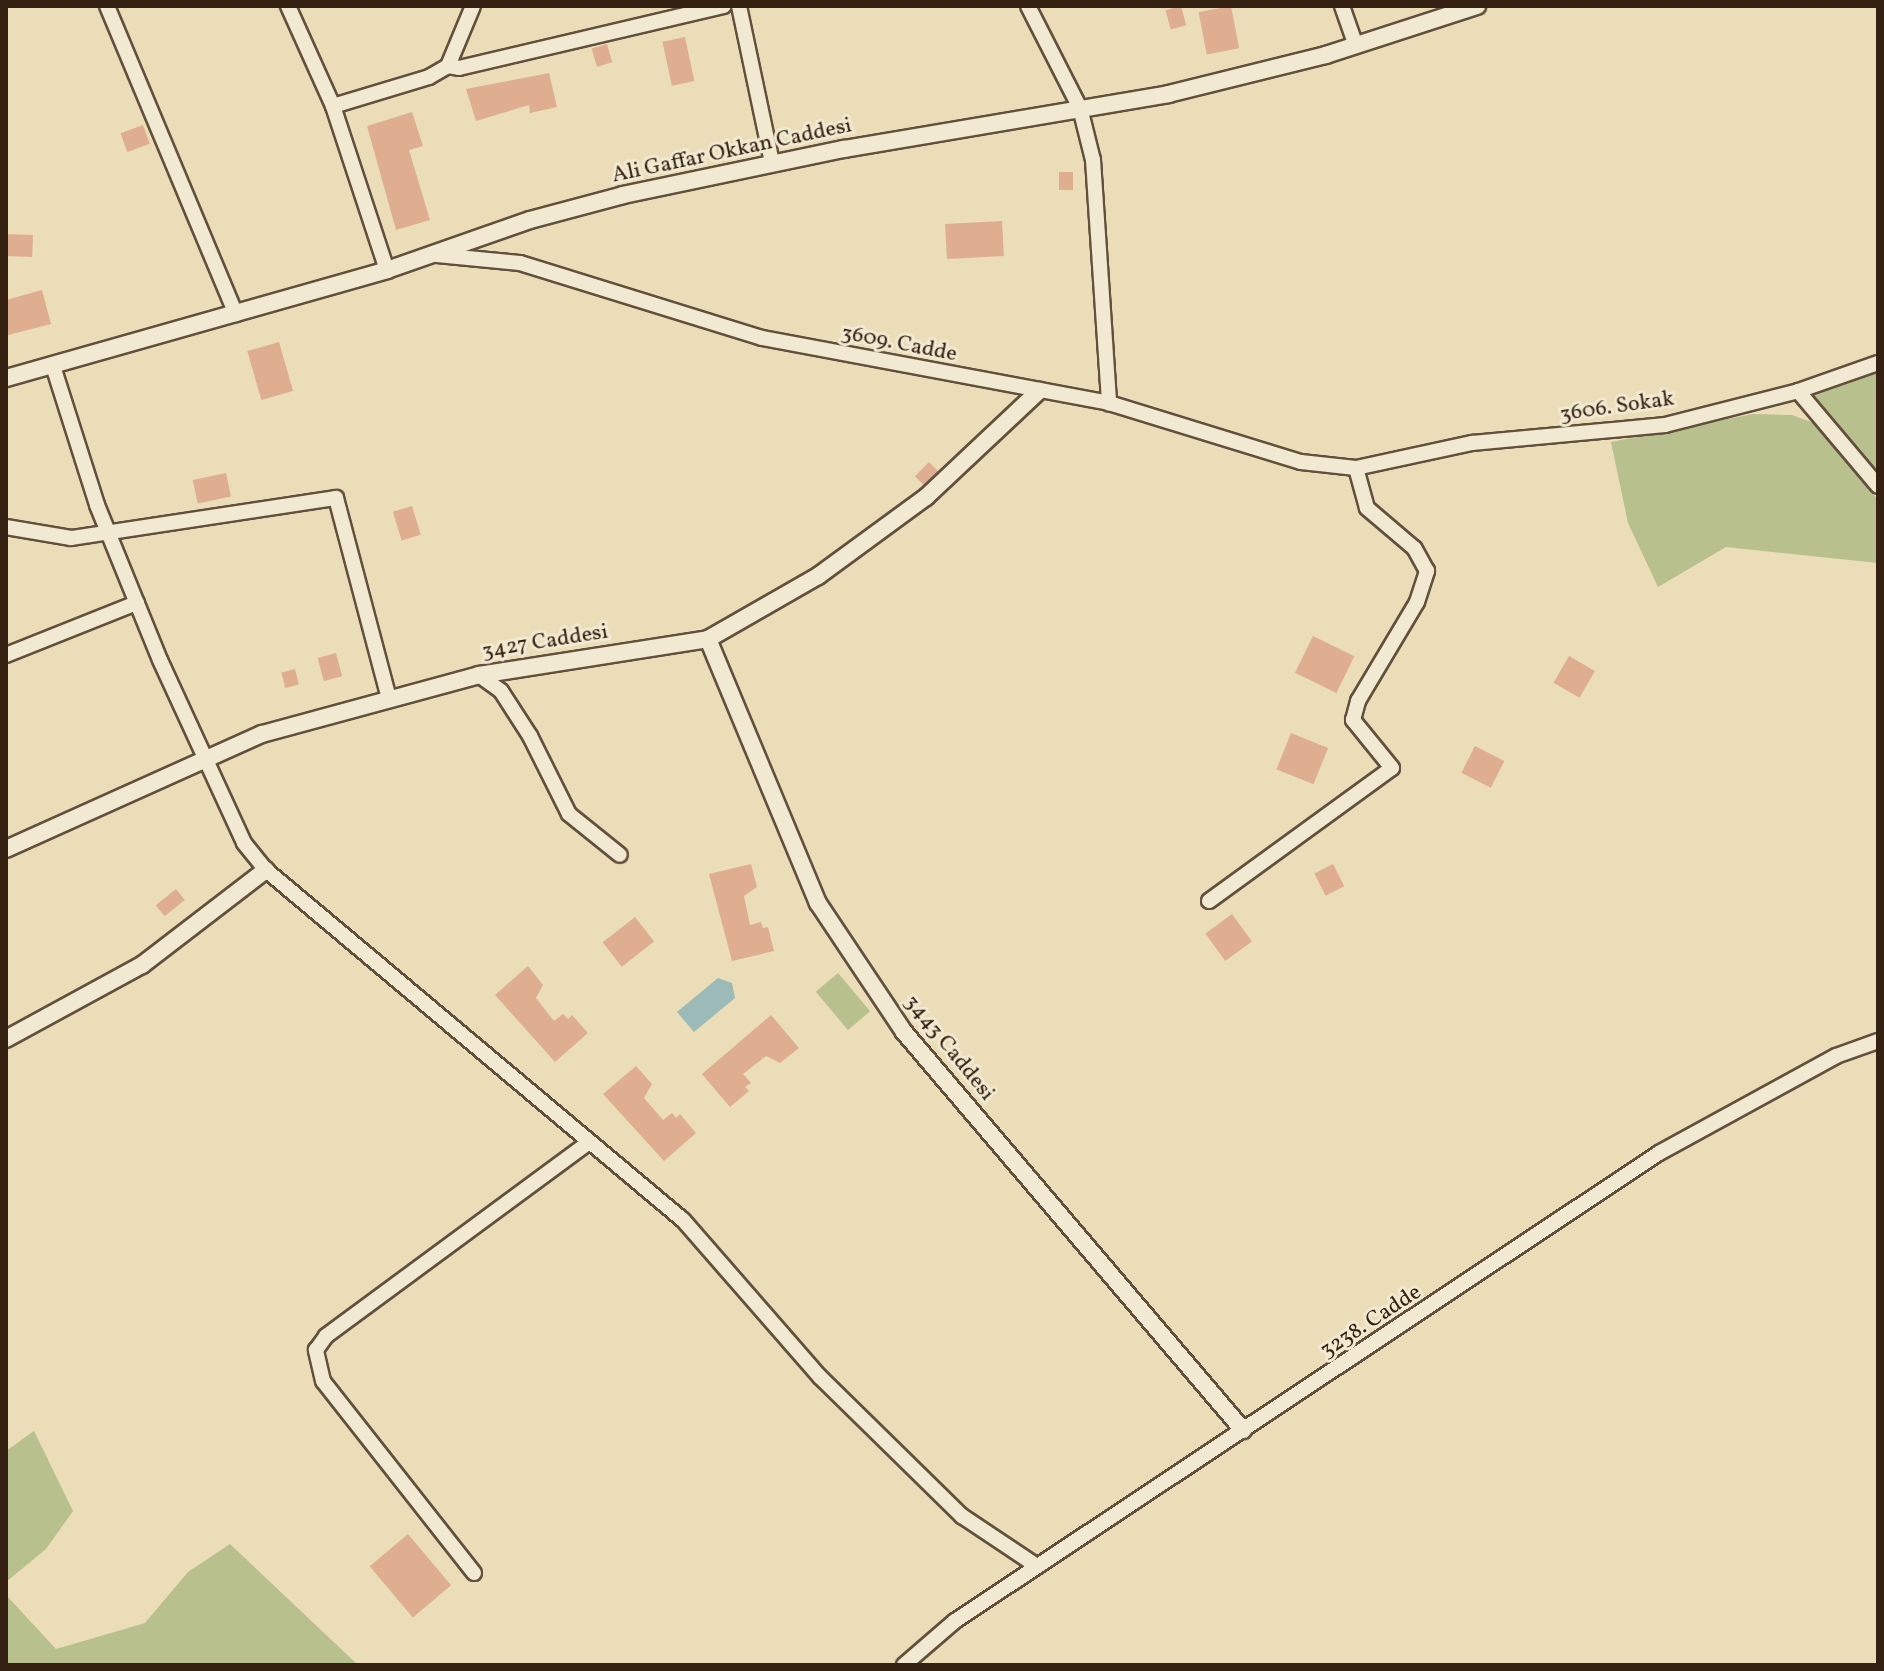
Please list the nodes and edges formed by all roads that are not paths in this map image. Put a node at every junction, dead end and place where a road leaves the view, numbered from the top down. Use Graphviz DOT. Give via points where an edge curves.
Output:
graph roads {
  1 [pos="107,6"];
  2 [pos="288,6"];
  3 [pos="473,6"];
  4 [pos="724,6"];
  5 [pos="739,6"];
  6 [pos="1028,6"];
  7 [pos="1342,6"];
  8 [pos="1477,6"];
  9 [pos="1356,46"];
  10 [pos="448,66"];
  11 [pos="333,106"];
  12 [pos="1080,108"];
  13 [pos="772,163"];
  14 [pos="437,255"];
  15 [pos="387,270"];
  16 [pos="236,314"];
  17 [pos="1878,363"];
  18 [pos="53,366"];
  19 [pos="6,378"];
  20 [pos="1039,391"];
  21 [pos="1798,391"];
  22 [pos="1109,403"];
  23 [pos="1356,468"];
  24 [pos="1878,486"];
  25 [pos="6,527"];
  26 [pos="108,532"];
  27 [pos="137,603"];
  28 [pos="708,639"];
  29 [pos="6,655"];
  30 [pos="479,675"];
  31 [pos="389,699"];
  32 [pos="205,759"];
  33 [pos="6,849"];
  34 [pos="620,855"];
  35 [pos="266,870"];
  36 [pos="1209,901"];
  37 [pos="6,1039"];
  38 [pos="1878,1041"];
  39 [pos="589,1142"];
  40 [pos="1243,1430"];
  41 [pos="1037,1566"];
  42 [pos="474,1573"];
  43 [pos="904,1665"];
  1 -- 16 [label="street"];
  2 -- 11 [label="street"];
  3 -- 10 [label="street"];
  4 -- 10 [label="street" via="459,68"];
  5 -- 13 [label="street"];
  6 -- 12 [label="street"];
  7 -- 9 [label="street"];
  8 -- 9 [label="street, Ali Gaffar Okkan Caddesi"];
  9 -- 12 [label="street, Ali Gaffar Okkan Caddesi" via="1168,94"];
  10 -- 11 [label="street" via="429,77"];
  11 -- 15 [label="street"];
  12 -- 13 [label="street, Ali Gaffar Okkan Caddesi"];
  12 -- 22 [label="street" via="1093,160 1102,239"];
  13 -- 14 [label="street, Ali Gaffar Okkan Caddesi" via="530,220"];
  14 -- 15 [label="street, Ali Gaffar Okkan Caddesi"];
  14 -- 20 [label="street, 3609. Cadde" via="520,263 762,338"];
  15 -- 16 [label="street, Ali Gaffar Okkan Caddesi"];
  16 -- 18 [label="street, Ali Gaffar Okkan Caddesi"];
  17 -- 21 [label="street, 3606. Sokak"];
  18 -- 19 [label="street, Ali Gaffar Okkan Caddesi"];
  18 -- 26 [label="street"];
  20 -- 22 [label="street, 3609. Cadde"];
  20 -- 28 [label="street, 3427 Caddesi" via="926,497 818,576"];
  21 -- 23 [label="street, 3606. Sokak" via="1665,425 1472,443"];
  21 -- 24 [label="street"];
  22 -- 23 [label="street, 3609. Cadde" via="1301,462"];
  23 -- 36 [label="street" via="1367,508 1414,548 1427,571 1417,602 1358,701 1353,720 1392,768"];
  25 -- 26 [label="street" via="71,538"];
  26 -- 27 [label="street"];
  26 -- 31 [label="street" via="336,498"];
  27 -- 29 [label="street"];
  27 -- 32 [label="street"];
  28 -- 30 [label="street, 3427 Caddesi"];
  28 -- 40 [label="street, 3443 Caddesi" via="818,903 904,1032"];
  30 -- 31 [label="street, 3427 Caddesi"];
  30 -- 34 [label="street" via="501,691 569,814"];
  31 -- 32 [label="street, 3427 Caddesi" via="262,734"];
  32 -- 33 [label="street, 3427 Caddesi"];
  32 -- 35 [label="street" via="244,843"];
  35 -- 37 [label="street" via="142,965"];
  35 -- 39 [label="street"];
  38 -- 40 [label="street, 3238. Cadde" via="1836,1056 1659,1153"];
  39 -- 41 [label="street" via="683,1220 820,1377 962,1516"];
  39 -- 42 [label="street" via="326,1336 316,1350 323,1381"];
  40 -- 41 [label="street, 3238. Cadde"];
  41 -- 43 [label="street, 3238. Cadde" via="955,1621"];
}
